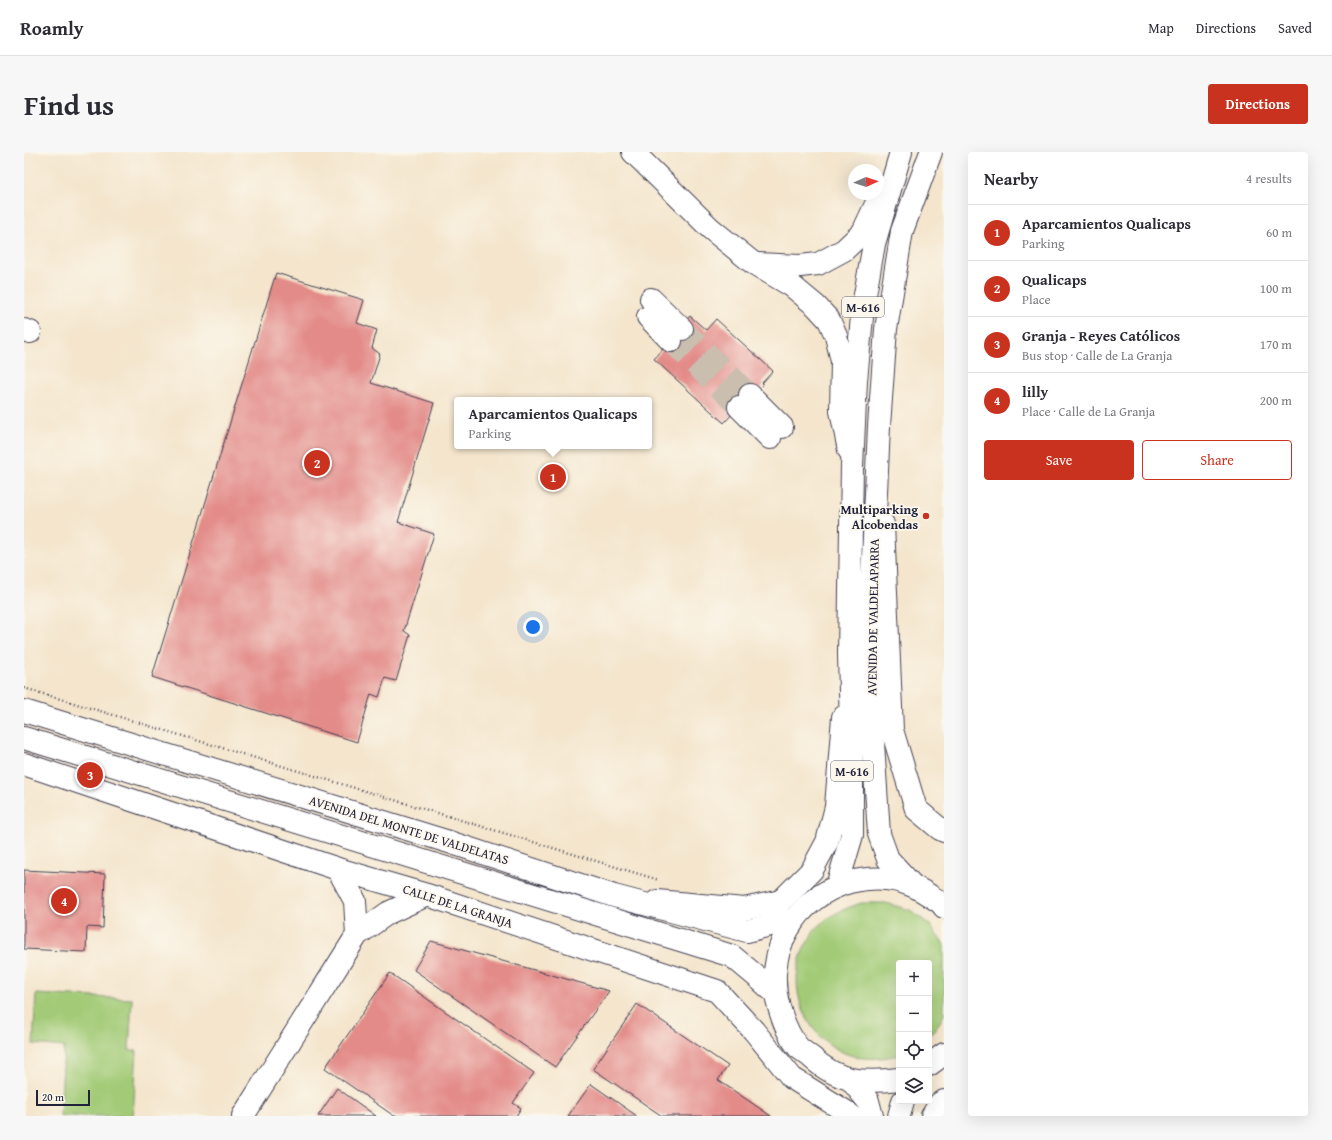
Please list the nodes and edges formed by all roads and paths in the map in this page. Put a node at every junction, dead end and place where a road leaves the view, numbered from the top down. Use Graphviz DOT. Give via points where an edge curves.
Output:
graph roads {
  1 [pos="633,152"];
  2 [pos="931,152"];
  3 [pos="900,154"];
  4 [pos="753,263"];
  5 [pos="648,317"];
  6 [pos="740,406"];
  7 [pos="879,426"];
  8 [pos="852,466"];
  9 [pos="849,654"];
  10 [pos="24,688"];
  11 [pos="24,711"];
  12 [pos="24,738"];
  13 [pos="24,757"];
  14 [pos="24,764"];
  15 [pos="45,770"];
  16 [pos="944,831"];
  17 [pos="606,864"];
  18 [pos="338,869"];
  19 [pos="912,885"];
  20 [pos="838,886"];
  21 [pos="427,895"];
  22 [pos="614,896"];
  23 [pos="944,907"];
  24 [pos="794,919"];
  25 [pos="356,935"];
  26 [pos="775,993"];
  27 [pos="944,1054"];
  28 [pos="932,1063"];
  29 [pos="944,1065"];
  30 [pos="932,1067"];
  31 [pos="850,1079"];
  32 [pos="896,1079"];
  33 [pos="944,1101"];
  34 [pos="902,1104"];
  35 [pos="243,1116"];
  36 [pos="851,1116"];
  37 [pos="872,1116"];
  38 [pos="899,1116"];
  39 [pos="932,1116"];
  1 -- 4 [label="main road" via="710,228"];
  2 -- 7 [label="main road, AVENIDA DE VALDELAPARRA / M-616" via="902,231 886,330"];
  3 -- 4 [label="main road" via="863,232 844,250 818,264 800,266"];
  3 -- 8 [label="main road, AVENIDA DE VALDELAPARRA / M-616" via="874,244 862,306"];
  4 -- 8 [label="main road" via="792,286 829,320 842,361 841,411"];
  5 -- 5 [label="main road" via="671,340"];
  6 -- 6 [label="main road" via="770,436"];
  7 -- 16 [label="main road" via="892,730 916,809"];
  7 -- 19 [label="main road, AVENIDA DE VALDELAPARRA / M-616" via="871,689 879,834 888,859"];
  8 -- 9 [label="main road, AVENIDA DE VALDELAPARRA / M-616"];
  9 -- 20 [label="main road, AVENIDA DE VALDELAPARRA / M-616" via="852,835"];
  9 -- 22 [label="main road" via="836,807 827,842 812,870 781,901 744,909"];
  10 -- 17 [label="path"];
  11 -- 22 [label="main road, AVENIDA DEL MONTE DE VALDELATAS" via="450,842"];
  12 -- 26 [label="main road, AVENIDA DEL MONTE DE VALDELATAS" via="732,956"];
  13 -- 15 [label="main road"];
  14 -- 15 [label="main road, CALLE DE LA GRANJA"];
  15 -- 18 [label="main road, CALLE DE LA GRANJA"];
  18 -- 21 [label="main road, CALLE DE LA GRANJA"];
  18 -- 25 [label="main road" via="355,901"];
  19 -- 20 [label="main road, M-616" via="887,879 862,879"];
  19 -- 23 [label="main road, M-616"];
  20 -- 24 [label="main road, M-616" via="814,899"];
  21 -- 25 [label="main road" via="388,913"];
  21 -- 36 [label="main road, CALLE DE LA GRANJA" via="717,991 792,1078"];
  22 -- 24 [label="main road, AVENIDA DEL MONTE DE VALDELATAS" via="747,932"];
  24 -- 26 [label="main road, M-616" via="781,942 774,967"];
  25 -- 35 [label="main road"];
  26 -- 31 [label="main road, M-616" via="783,1022 799,1047 822,1067"];
  27 -- 28 [label="main road"];
  29 -- 30 [label="main road"];
  31 -- 32 [label="main road, M-616" via="874,1082"];
  31 -- 37 [label="main road, M-616" via="868,1101"];
  33 -- 39 [label="main road"];
  34 -- 38 [label="main road"];
}
